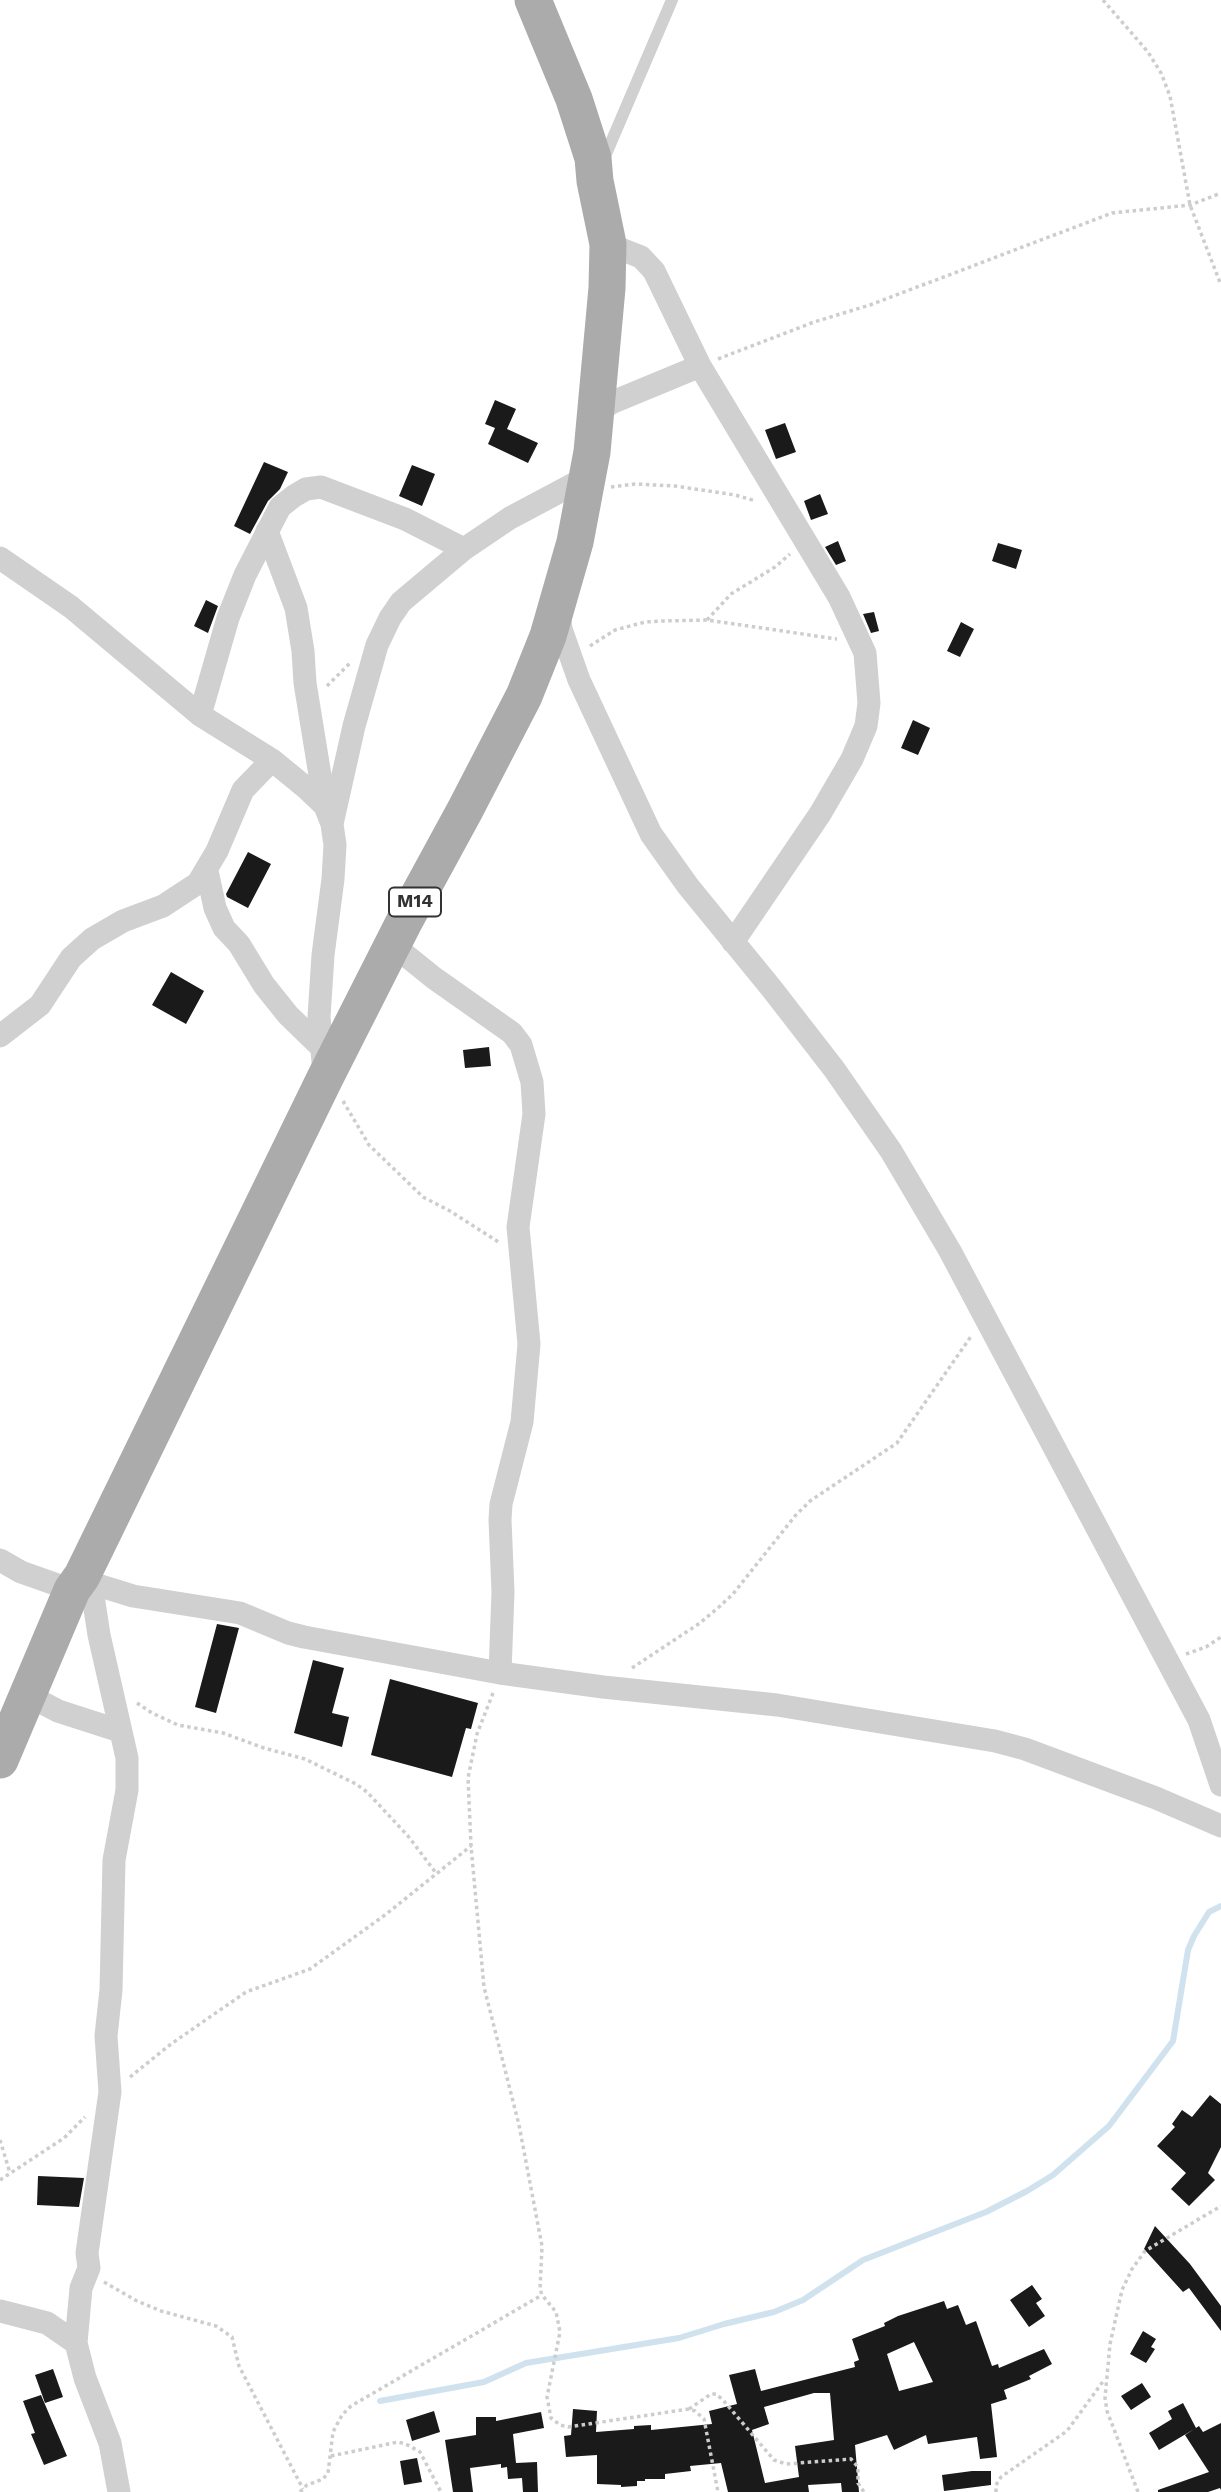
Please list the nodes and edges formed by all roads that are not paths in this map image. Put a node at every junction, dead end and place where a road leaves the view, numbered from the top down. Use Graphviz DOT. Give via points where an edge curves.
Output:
graph roads {
  1 [pos="533,0"];
  2 [pos="672,0"];
  3 [pos="595,181"];
  4 [pos="607,244"];
  5 [pos="700,366"];
  6 [pos="596,412"];
  7 [pos="586,484"];
  8 [pos="267,531"];
  9 [pos="464,549"];
  10 [pos="0,558"];
  11 [pos="557,599"];
  12 [pos="200,715"];
  13 [pos="272,760"];
  14 [pos="328,816"];
  15 [pos="207,871"];
  16 [pos="733,942"];
  17 [pos="393,945"];
  18 [pos="0,1036"];
  19 [pos="323,1063"];
  20 [pos="0,1560"];
  21 [pos="82,1583"];
  22 [pos="500,1674"];
  23 [pos="26,1694"];
  24 [pos="120,1731"];
  25 [pos="0,1760"];
  26 [pos="1221,1785"];
  27 [pos="1221,1826"];
  28 [pos="0,2311"];
  29 [pos="76,2343"];
  30 [pos="119,2492"];
  1 -- 3 [label="main road, M14" via="574,99 593,159"];
  2 -- 3 [label="lane"];
  3 -- 4 [label="main road, M14"];
  4 -- 5 [label="street" via="648,264"];
  4 -- 6 [label="main road, M14"];
  5 -- 6 [label="street"];
  5 -- 16 [label="street" via="839,597 865,653 869,704 866,726 852,759"];
  6 -- 7 [label="main road, M14"];
  7 -- 9 [label="street" via="510,518"];
  7 -- 11 [label="main road, M14" via="575,542"];
  8 -- 9 [label="street" via="280,507 293,496 306,488 321,487 405,519"];
  8 -- 12 [label="street" via="228,618"];
  8 -- 14 [label="street" via="296,608"];
  9 -- 14 [label="street" via="401,602 390,618 377,645"];
  10 -- 12 [label="street" via="71,607"];
  11 -- 16 [label="street" via="572,661 651,834"];
  11 -- 17 [label="main road, M14" via="524,696"];
  12 -- 13 [label="street"];
  13 -- 14 [label="street" via="304,786"];
  13 -- 15 [label="street" via="243,790"];
  14 -- 19 [label="street" via="335,845 319,1017"];
  15 -- 18 [label="street" via="198,883 163,906 92,939 71,958 40,1004"];
  15 -- 19 [label="street" via="224,928"];
  16 -- 26 [label="street" via="834,1069 891,1151 950,1251 1199,1720"];
  17 -- 19 [label="main road, M14"];
  17 -- 22 [label="street" via="512,1033 521,1045 532,1082 534,1114 518,1227 529,1345 522,1422 500,1512"];
  19 -- 21 [label="main road, M14"];
  20 -- 21 [label="street" via="21,1572"];
  21 -- 22 [label="street" via="240,1613 304,1637"];
  21 -- 23 [label="main road, M14"];
  21 -- 24 [label="street" via="99,1635"];
  22 -- 27 [label="street" via="777,1706 995,1741"];
  23 -- 24 [label="street" via="58,1711"];
  23 -- 25 [label="main road, M14"];
  24 -- 29 [label="street" via="127,1758 127,1790 114,1860 106,2036 110,2092"];
  28 -- 29 [label="street" via="47,2323"];
  29 -- 30 [label="street" via="110,2443"];
}
